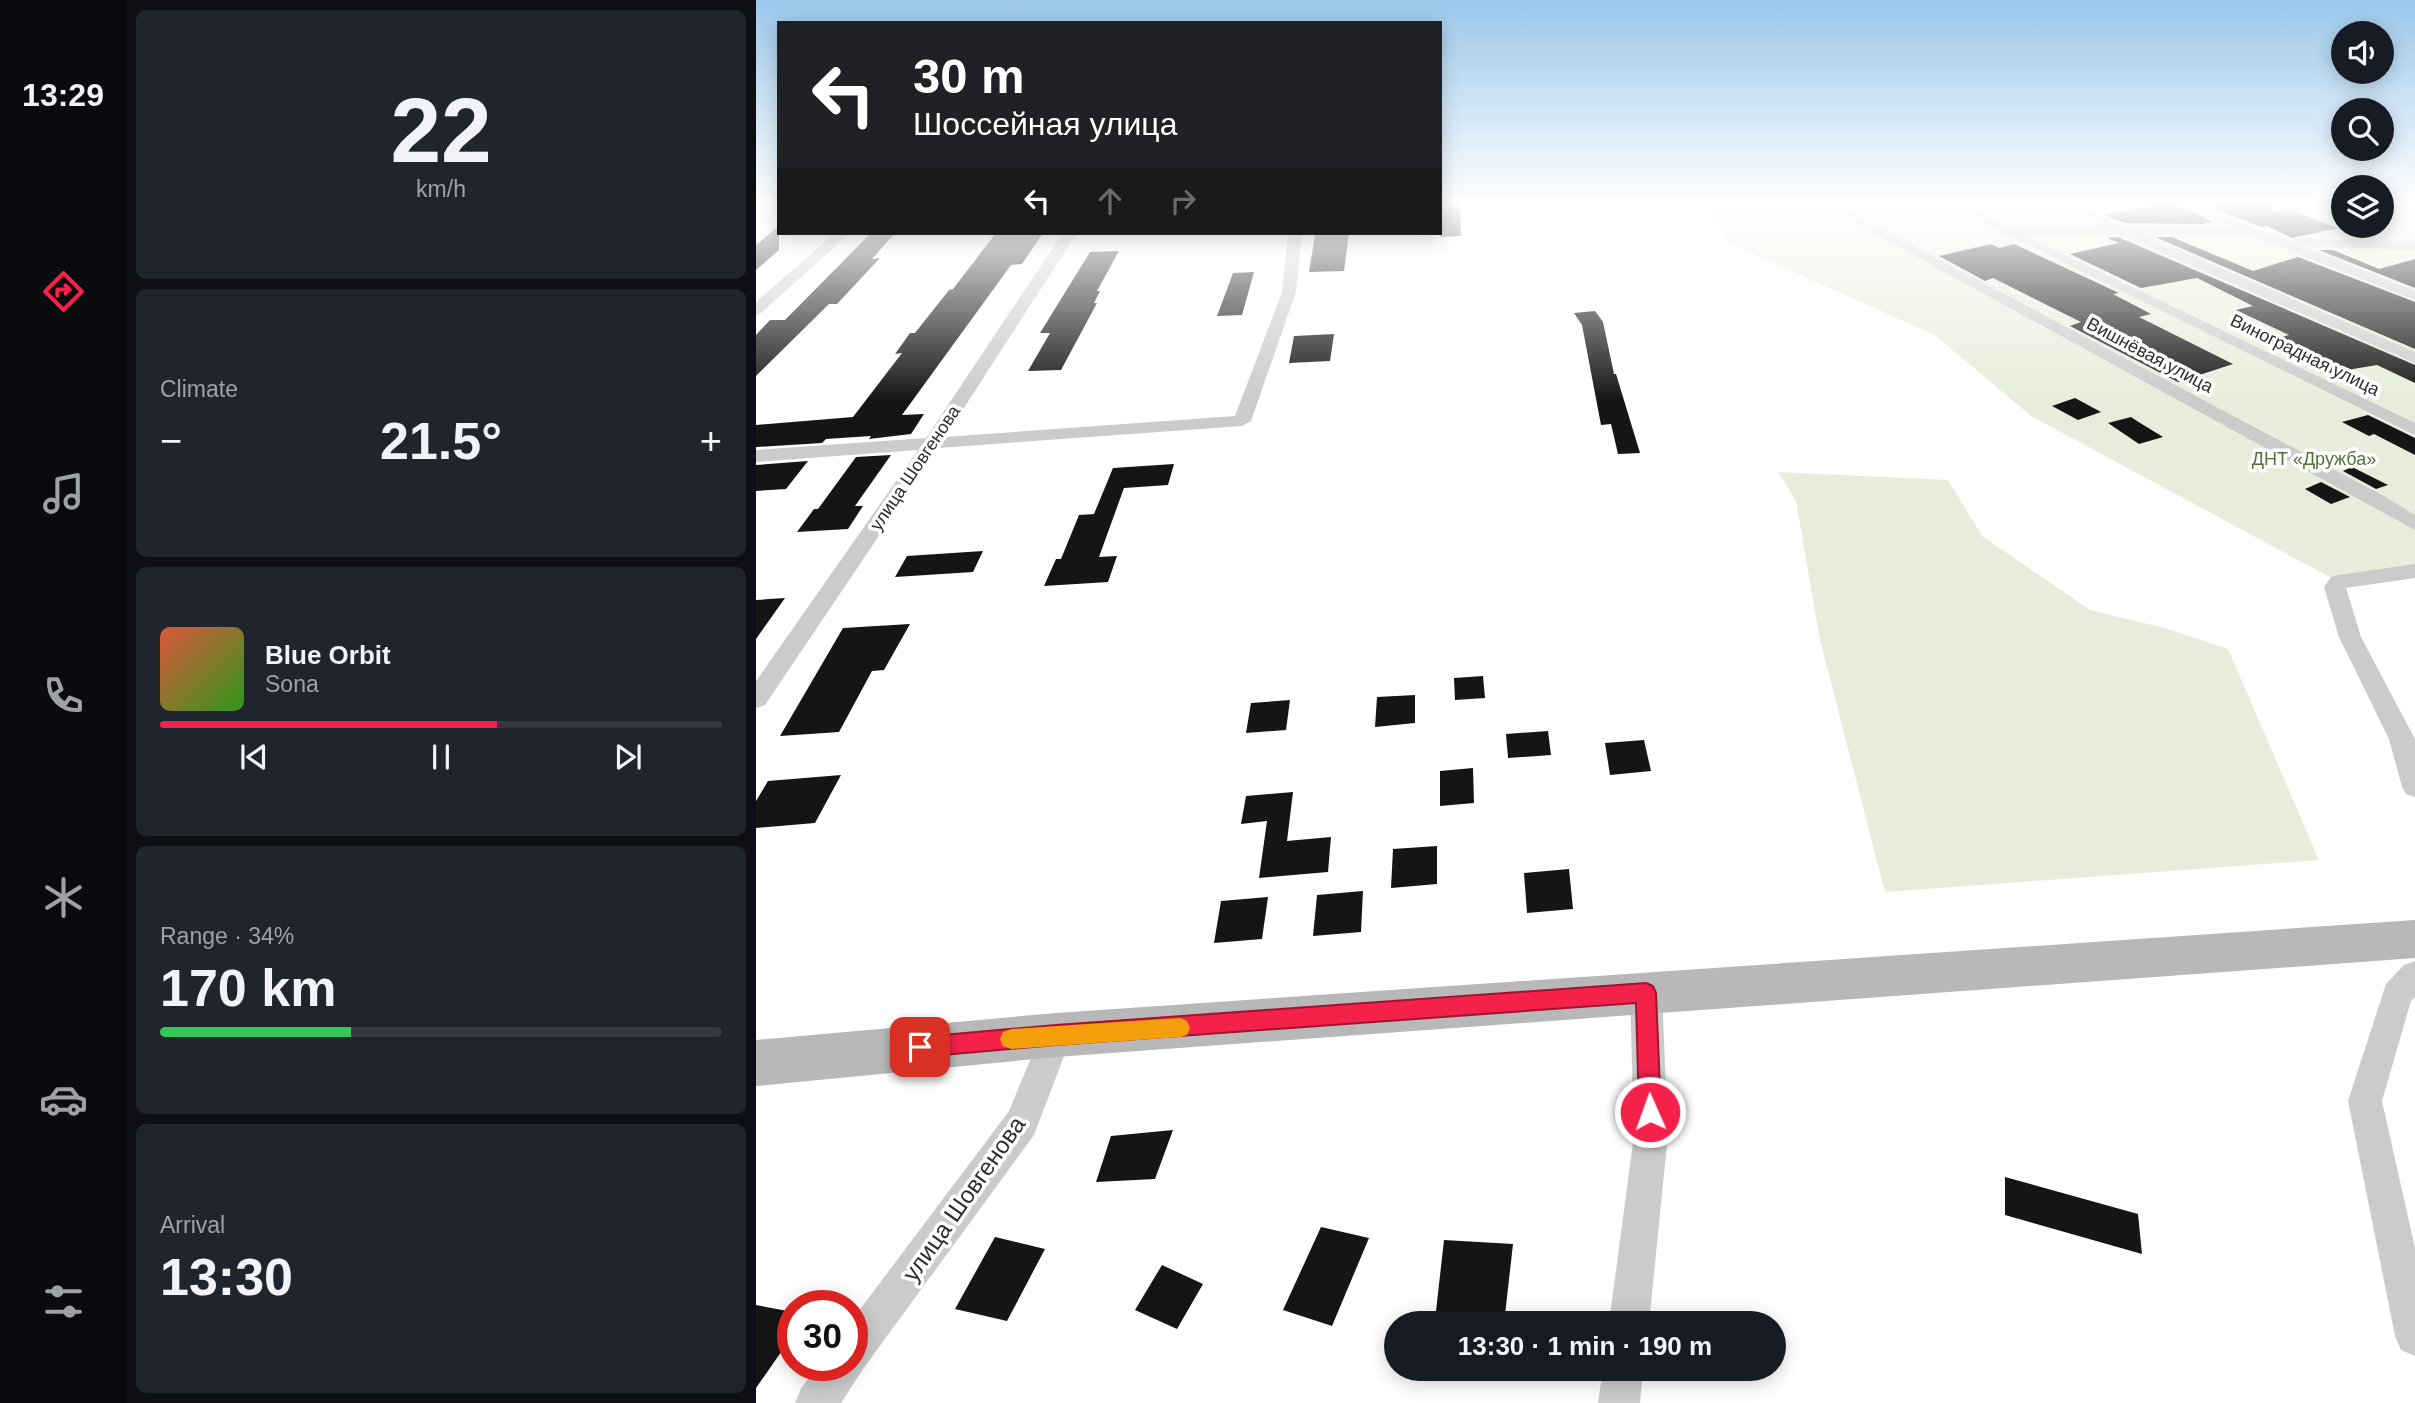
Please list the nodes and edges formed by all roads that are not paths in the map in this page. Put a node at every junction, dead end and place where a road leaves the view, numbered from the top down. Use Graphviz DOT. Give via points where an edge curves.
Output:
graph roads {
  1 [pos="801,270"];
  2 [pos="1045,270"];
  3 [pos="1292,270"];
  4 [pos="1950,270"];
  5 [pos="2088,270"];
  6 [pos="2215,270"];
  7 [pos="2351,270"];
  8 [pos="2415,296"];
  9 [pos="756,310"];
  10 [pos="2415,358"];
  11 [pos="2415,430"];
  12 [pos="933,442"];
  13 [pos="756,456"];
  14 [pos="2415,524"];
  15 [pos="2415,571"];
  16 [pos="756,699"];
  17 [pos="2415,786"];
  18 [pos="2415,939"];
  19 [pos="2415,975"];
  20 [pos="1646,993"];
  21 [pos="1056,1035"];
  22 [pos="756,1063"];
  23 [pos="1630,1311"];
  24 [pos="868,1331"];
  25 [pos="2415,1336"];
  26 [pos="832,1381"];
  27 [pos="1622,1381"];
  28 [pos="816,1403"];
  29 [pos="1619,1403"];
  1 -- 9 [label="street"];
  2 -- 12 [label="street, улица Шовгенова"];
  3 -- 12 [label="street" via="1289,292 1242,421"];
  4 -- 14 [label="street, Вишнёвая улица"];
  5 -- 11 [label="street, Виноградная улица"];
  6 -- 10 [label="street"];
  7 -- 8 [label="street"];
  12 -- 13 [label="street"];
  12 -- 16 [label="street, улица Шовгенова"];
  15 -- 17 [label="street" via="2337,584 2350,636 2402,738"];
  18 -- 20 [label="street"];
  19 -- 25 [label="street" via="2397,994 2365,1101"];
  20 -- 21 [label="street"];
  20 -- 23 [label="street" via="1651,1135"];
  21 -- 22 [label="street"];
  21 -- 24 [label="street, улица Шовгенова" via="1022,1123"];
  26 -- 28 [label="street"];
  27 -- 29 [label="street"];
}
